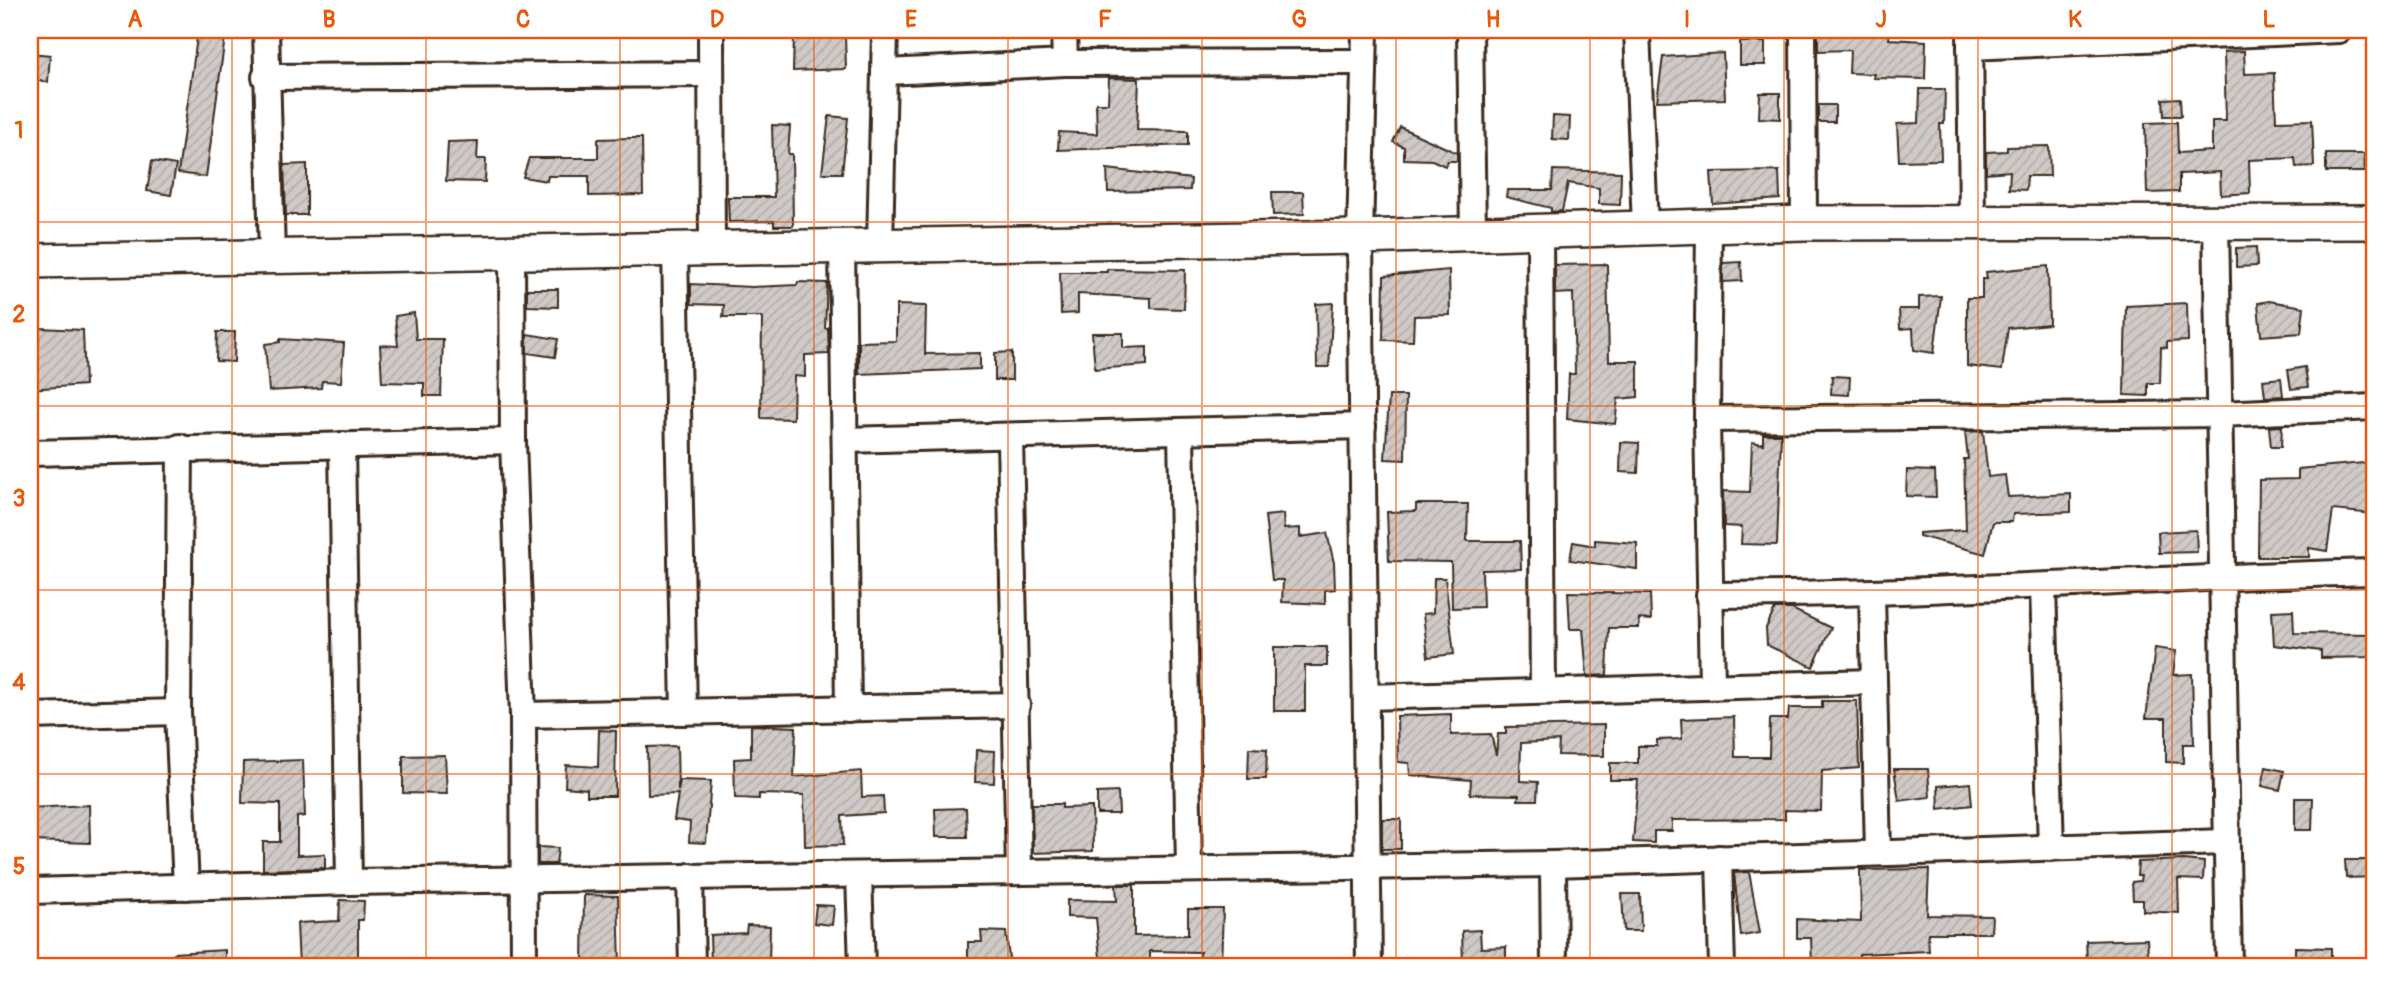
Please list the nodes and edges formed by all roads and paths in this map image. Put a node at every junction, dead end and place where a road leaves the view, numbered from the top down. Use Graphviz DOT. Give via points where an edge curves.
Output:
graph roads {
  1 [pos="266,30"];
  2 [pos="711,30"];
  3 [pos="885,30"];
  4 [pos="1065,30"];
  5 [pos="1365,30"];
  6 [pos="1470,30"];
  7 [pos="1637,30"];
  8 [pos="1803,30"];
  9 [pos="2339,30"];
  10 [pos="2145,35"];
  11 [pos="1970,38"];
  12 [pos="1364,62"];
  13 [pos="1065,63"];
  14 [pos="886,72"];
  15 [pos="710,74"];
  16 [pos="265,77"];
  17 [pos="2216,222"];
  18 [pos="2374,222"];
  19 [pos="1804,223"];
  20 [pos="1972,223"];
  21 [pos="1709,226"];
  22 [pos="1645,227"];
  23 [pos="1540,230"];
  24 [pos="1473,233"];
  25 [pos="1360,237"];
  26 [pos="880,244"];
  27 [pos="842,245"];
  28 [pos="712,249"];
  29 [pos="675,250"];
  30 [pos="512,251"];
  31 [pos="272,256"];
  32 [pos="30,261"];
  33 [pos="2374,408"];
  34 [pos="2220,414"];
  35 [pos="1707,419"];
  36 [pos="1363,426"];
  37 [pos="1181,432"];
  38 [pos="1010,437"];
  39 [pos="845,440"];
  40 [pos="513,441"];
  41 [pos="342,445"];
  42 [pos="180,447"];
  43 [pos="30,453"];
  44 [pos="2374,572"];
  45 [pos="2220,576"];
  46 [pos="2043,587"];
  47 [pos="1709,594"];
  48 [pos="1872,594"];
  49 [pos="1873,682"];
  50 [pos="1712,685"];
  51 [pos="1543,691"];
  52 [pos="1367,697"];
  53 [pos="1017,705"];
  54 [pos="848,709"];
  55 [pos="178,712"];
  56 [pos="684,712"];
  57 [pos="523,715"];
  58 [pos="30,716"];
  59 [pos="2226,842"];
  60 [pos="2051,848"];
  61 [pos="1878,853"];
  62 [pos="1719,858"];
  63 [pos="1553,864"];
  64 [pos="1368,866"];
  65 [pos="1189,869"];
  66 [pos="1019,872"];
  67 [pos="859,875"];
  68 [pos="690,876"];
  69 [pos="523,881"];
  70 [pos="349,882"];
  71 [pos="186,887"];
  72 [pos="30,891"];
  73 [pos="524,967"];
  74 [pos="692,967"];
  75 [pos="862,967"];
  76 [pos="1369,967"];
  77 [pos="1554,967"];
  78 [pos="1722,967"];
  79 [pos="2229,967"];
  1 -- 16 [label="street"];
  2 -- 15 [label="street"];
  3 -- 14 [label="street"];
  4 -- 13 [label="street"];
  5 -- 12 [label="street"];
  6 -- 24 [label="street"];
  7 -- 22 [label="street"];
  8 -- 19 [label="street"];
  9 -- 10 [label="street"];
  10 -- 11 [label="street"];
  11 -- 20 [label="street"];
  12 -- 13 [label="street"];
  12 -- 25 [label="street"];
  13 -- 14 [label="street"];
  14 -- 26 [label="street"];
  15 -- 16 [label="street"];
  15 -- 28 [label="street"];
  16 -- 31 [label="street"];
  17 -- 18 [label="street"];
  17 -- 20 [label="street"];
  17 -- 34 [label="street"];
  19 -- 20 [label="street"];
  19 -- 21 [label="street"];
  21 -- 22 [label="street"];
  21 -- 35 [label="street"];
  22 -- 23 [label="street"];
  23 -- 24 [label="street"];
  23 -- 51 [label="street"];
  24 -- 25 [label="street"];
  25 -- 26 [label="street"];
  25 -- 36 [label="street"];
  26 -- 27 [label="street"];
  27 -- 28 [label="street"];
  27 -- 39 [label="street"];
  28 -- 29 [label="street"];
  29 -- 30 [label="street"];
  29 -- 56 [label="street"];
  30 -- 31 [label="street"];
  30 -- 40 [label="street"];
  31 -- 32 [label="street"];
  33 -- 34 [label="street"];
  34 -- 35 [label="street"];
  34 -- 45 [label="street"];
  35 -- 47 [label="street"];
  36 -- 37 [label="street"];
  36 -- 52 [label="street"];
  37 -- 38 [label="street"];
  37 -- 65 [label="street"];
  38 -- 39 [label="street"];
  38 -- 53 [label="street"];
  39 -- 54 [label="street"];
  40 -- 41 [label="street"];
  40 -- 57 [label="street"];
  41 -- 42 [label="street"];
  41 -- 70 [label="street"];
  42 -- 43 [label="street"];
  42 -- 55 [label="street"];
  44 -- 45 [label="street"];
  45 -- 46 [label="street"];
  45 -- 59 [label="street"];
  46 -- 48 [label="street"];
  46 -- 60 [label="street"];
  47 -- 48 [label="street"];
  47 -- 50 [label="street"];
  48 -- 49 [label="street"];
  49 -- 50 [label="street"];
  49 -- 61 [label="street"];
  50 -- 51 [label="street"];
  51 -- 52 [label="street"];
  52 -- 64 [label="street"];
  53 -- 54 [label="street"];
  53 -- 66 [label="street"];
  54 -- 56 [label="street"];
  55 -- 58 [label="street"];
  55 -- 71 [label="street"];
  56 -- 57 [label="street"];
  57 -- 69 [label="street"];
  59 -- 60 [label="street"];
  59 -- 79 [label="street"];
  60 -- 61 [label="street"];
  61 -- 62 [label="street"];
  62 -- 63 [label="street"];
  62 -- 78 [label="street"];
  63 -- 64 [label="street"];
  63 -- 77 [label="street"];
  64 -- 65 [label="street"];
  64 -- 76 [label="street"];
  65 -- 66 [label="street"];
  66 -- 67 [label="street"];
  67 -- 68 [label="street"];
  67 -- 75 [label="street"];
  68 -- 69 [label="street"];
  68 -- 74 [label="street"];
  69 -- 70 [label="street"];
  69 -- 73 [label="street"];
  70 -- 71 [label="street"];
  71 -- 72 [label="street"];
}
